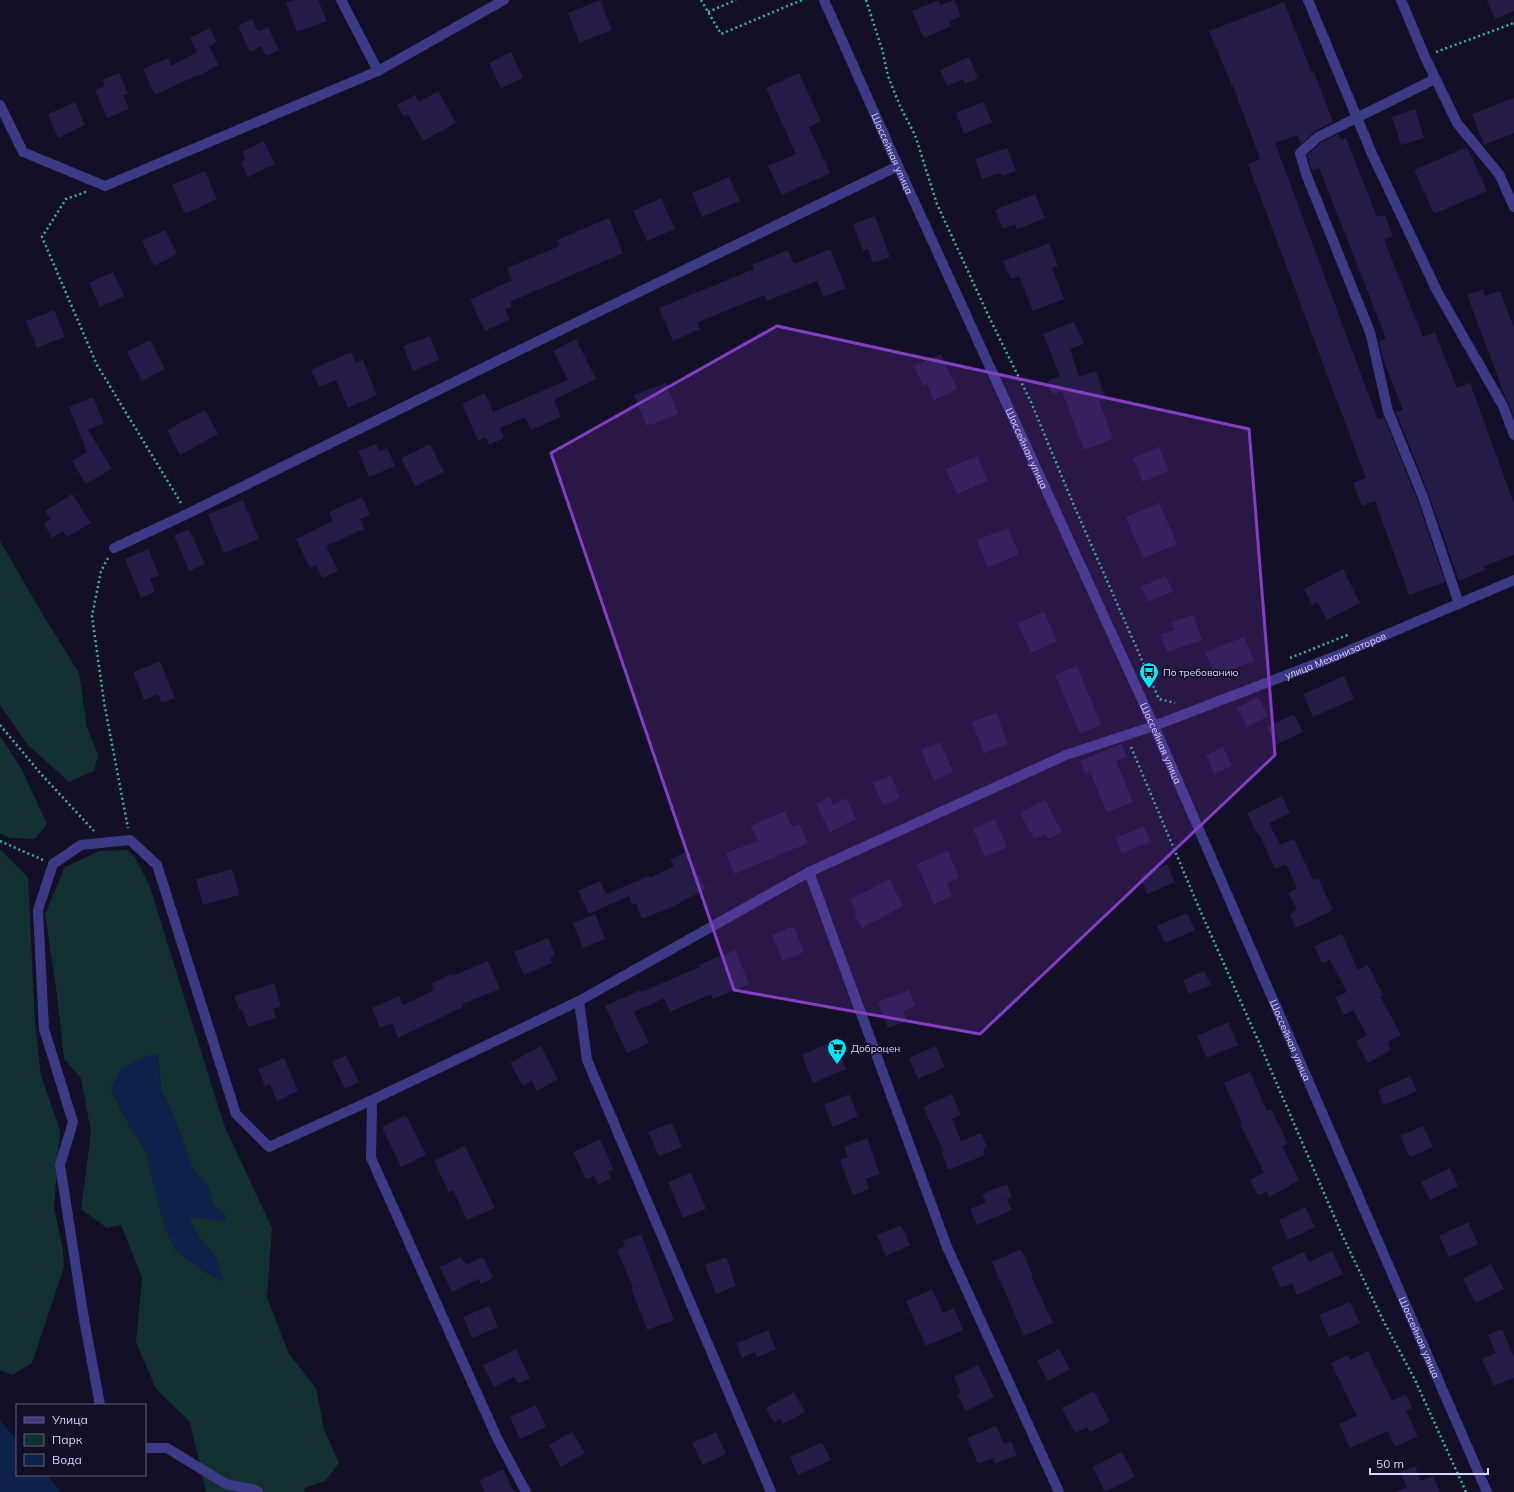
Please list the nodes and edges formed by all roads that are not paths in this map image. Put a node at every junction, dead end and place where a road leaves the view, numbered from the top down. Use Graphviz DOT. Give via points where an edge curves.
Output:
graph roads {
  1 [pos="341,0"];
  2 [pos="504,0"];
  3 [pos="824,0"];
  4 [pos="1308,0"];
  5 [pos="1401,0"];
  6 [pos="378,71"];
  7 [pos="1435,79"];
  8 [pos="0,105"];
  9 [pos="1357,118"];
  10 [pos="898,166"];
  11 [pos="1514,207"];
  12 [pos="1514,435"];
  13 [pos="114,548"];
  14 [pos="1514,580"];
  15 [pos="1458,604"];
  16 [pos="1154,726"];
  17 [pos="809,872"];
  18 [pos="579,1001"];
  19 [pos="372,1100"];
  20 [pos="100,1404"];
  21 [pos="146,1448"];
  22 [pos="258,1492"];
  23 [pos="526,1492"];
  24 [pos="771,1492"];
  25 [pos="1059,1492"];
  26 [pos="1487,1492"];
  1 -- 6 [label="street"];
  2 -- 6 [label="street"];
  3 -- 10 [label="street, Шоссейная улица"];
  4 -- 9 [label="street"];
  5 -- 7 [label="street"];
  6 -- 8 [label="street" via="105,186 23,152"];
  7 -- 9 [label="street"];
  7 -- 11 [label="street" via="1457,123 1499,174"];
  9 -- 12 [label="street" via="1437,292 1503,406"];
  9 -- 15 [label="street" via="1318,137 1300,154 1370,332 1388,412 1424,497"];
  10 -- 13 [label="street"];
  10 -- 16 [label="street, Шоссейная улица"];
  14 -- 15 [label="street, улица Механизаторов"];
  15 -- 16 [label="street, улица Механизаторов" via="1336,656"];
  16 -- 17 [label="street, улица Механизаторов" via="1066,756"];
  16 -- 26 [label="street, Шоссейная улица"];
  17 -- 18 [label="street, улица Механизаторов"];
  17 -- 25 [label="street" via="947,1247"];
  18 -- 19 [label="street, улица Механизаторов"];
  18 -- 24 [label="street" via="587,1060"];
  19 -- 20 [label="street, улица Механизаторов" via="269,1147 236,1114 157,865 130,840 82,845 52,864 38,910 44,1029 74,1122 60,1165"];
  19 -- 23 [label="street" via="371,1158 495,1433"];
  21 -- 22 [label="street" via="167,1448 226,1484"];
}
